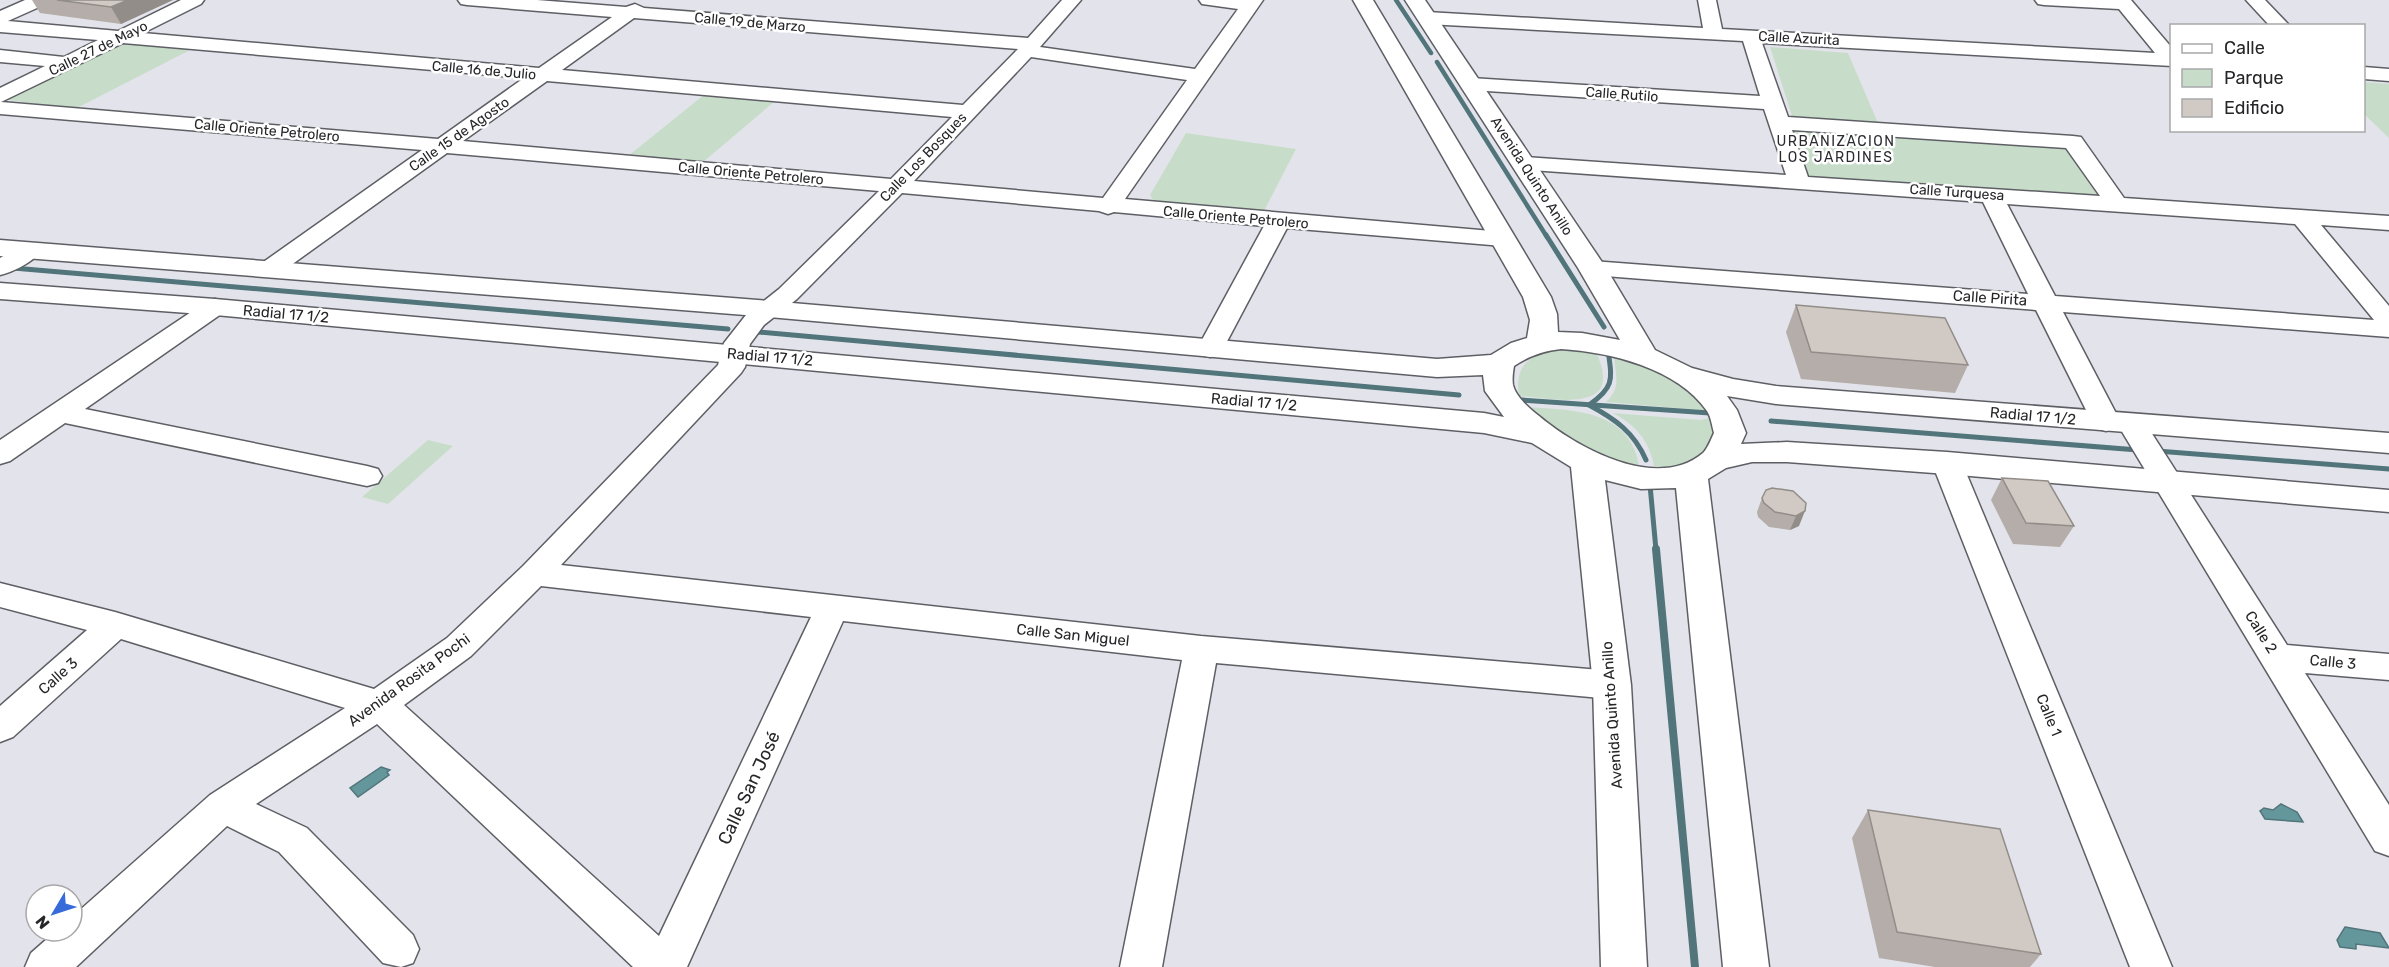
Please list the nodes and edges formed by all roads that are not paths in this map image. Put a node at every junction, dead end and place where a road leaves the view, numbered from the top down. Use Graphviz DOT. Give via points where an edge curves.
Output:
graph roads {
  1 [pos="40,0"];
  2 [pos="195,0"];
  3 [pos="467,0"];
  4 [pos="1072,0"];
  5 [pos="1208,0"];
  6 [pos="1363,0"];
  7 [pos="1707,0"];
  8 [pos="2044,0"];
  9 [pos="2255,0"];
  10 [pos="2123,2"];
  11 [pos="1252,3"];
  12 [pos="639,6"];
  13 [pos="1421,9"];
  14 [pos="0,18"];
  15 [pos="2279,24"];
  16 [pos="0,26"];
  17 [pos="1714,33"];
  18 [pos="1750,35"];
  19 [pos="120,37"];
  20 [pos="1029,48"];
  21 [pos="0,56"];
  22 [pos="1426,59"];
  23 [pos="2170,59"];
  24 [pos="2170,60"];
  25 [pos="67,63"];
  26 [pos="2365,73"];
  27 [pos="541,75"];
  28 [pos="2389,75"];
  29 [pos="1199,76"];
  30 [pos="1472,84"];
  31 [pos="0,96"];
  32 [pos="0,108"];
  33 [pos="968,112"];
  34 [pos="1775,113"];
  35 [pos="444,145"];
  36 [pos="1525,164"];
  37 [pos="1799,182"];
  38 [pos="896,187"];
  39 [pos="1991,195"];
  40 [pos="2115,202"];
  41 [pos="1108,207"];
  42 [pos="2302,217"];
  43 [pos="1279,220"];
  44 [pos="2389,223"];
  45 [pos="1503,239"];
  46 [pos="0,248"];
  47 [pos="29,251"];
  48 [pos="0,268"];
  49 [pos="271,268"];
  50 [pos="1592,268"];
  51 [pos="0,291"];
  52 [pos="2046,302"];
  53 [pos="215,307"];
  54 [pos="769,309"];
  55 [pos="2389,322"];
  56 [pos="2389,329"];
  57 [pos="1540,343"];
  58 [pos="1210,348"];
  59 [pos="735,354"];
  60 [pos="1644,356"];
  61 [pos="1500,363"];
  62 [pos="1680,374"];
  63 [pos="60,413"];
  64 [pos="2126,428"];
  65 [pos="1538,434"];
  66 [pos="2389,443"];
  67 [pos="0,454"];
  68 [pos="1587,463"];
  69 [pos="1947,463"];
  70 [pos="1704,466"];
  71 [pos="367,476"];
  72 [pos="2165,478"];
  73 [pos="2389,501"];
  74 [pos="534,574"];
  75 [pos="0,595"];
  76 [pos="832,609"];
  77 [pos="115,625"];
  78 [pos="1201,649"];
  79 [pos="2276,657"];
  80 [pos="2389,667"];
  81 [pos="1612,685"];
  82 [pos="379,704"];
  83 [pos="0,727"];
  84 [pos="224,806"];
  85 [pos="2389,839"];
  86 [pos="398,949"];
  87 [pos="46,967"];
  88 [pos="664,967"];
  89 [pos="1141,967"];
  90 [pos="1624,967"];
  91 [pos="1746,967"];
  92 [pos="2151,967"];
  1 -- 14 [label="street"];
  2 -- 19 [label="street, Calle 27 de Mayo"];
  3 -- 12 [label="street, Calle 19 de Marzo"];
  4 -- 20 [label="street, Calle Los Bosques"];
  5 -- 11 [label="street"];
  6 -- 22 [label="main road, Avenida Quinto Anillo"];
  7 -- 17 [label="street"];
  8 -- 10 [label="street"];
  9 -- 15 [label="street"];
  10 -- 23 [label="street"];
  11 -- 29 [label="street"];
  12 -- 20 [label="street, Calle 19 de Marzo"];
  12 -- 27 [label="street, Calle 15 de Agosto"];
  13 -- 17 [label="street, Calle Azurita"];
  13 -- 22 [label="main road, Avenida Quinto Anillo"];
  16 -- 19 [label="street, Calle 16 de Julio"];
  17 -- 18 [label="street, Calle Azurita"];
  18 -- 24 [label="street, Calle Azurita"];
  18 -- 34 [label="street"];
  19 -- 25 [label="street, Calle 27 de Mayo"];
  19 -- 27 [label="street, Calle 16 de Julio"];
  20 -- 29 [label="street, Calle 19 de Marzo"];
  20 -- 33 [label="street, Calle Los Bosques"];
  21 -- 25 [label="street"];
  22 -- 30 [label="main road, Avenida Quinto Anillo"];
  22 -- 45 [label="main road, Avenida Quinto Anillo"];
  25 -- 31 [label="street, Calle 27 de Mayo"];
  26 -- 28 [label="street"];
  27 -- 33 [label="street, Calle 16 de Julio"];
  27 -- 35 [label="street, Calle 15 de Agosto"];
  29 -- 41 [label="street"];
  30 -- 34 [label="street, Calle Rutilo"];
  30 -- 36 [label="main road, Avenida Quinto Anillo"];
  32 -- 35 [label="street, Calle Oriente Petrolero"];
  33 -- 38 [label="street, Calle Los Bosques"];
  34 -- 37 [label="street"];
  34 -- 40 [label="street, Calle Rutilo" via="2073,142"];
  35 -- 38 [label="street, Calle Oriente Petrolero"];
  35 -- 49 [label="street, Calle 15 de Agosto"];
  36 -- 37 [label="street, Calle Turquesa"];
  36 -- 50 [label="main road, Avenida Quinto Anillo"];
  37 -- 39 [label="street, Calle Turquesa"];
  38 -- 41 [label="street, Calle Oriente Petrolero"];
  38 -- 54 [label="street, Calle Los Bosques"];
  39 -- 40 [label="street, Calle Turquesa"];
  39 -- 52 [label="street, Calle 2"];
  40 -- 42 [label="street, Calle Turquesa"];
  41 -- 43 [label="street, Calle Oriente Petrolero"];
  42 -- 44 [label="street, Calle Turquesa"];
  42 -- 55 [label="street"];
  43 -- 45 [label="street, Calle Oriente Petrolero"];
  43 -- 58 [label="street"];
  45 -- 57 [label="main road, Avenida Quinto Anillo" via="1537,297 1545,319"];
  46 -- 47 [label="main road"];
  47 -- 48 [label="street"];
  47 -- 49 [label="main road"];
  49 -- 54 [label="main road"];
  50 -- 52 [label="street, Calle Pirita"];
  50 -- 60 [label="main road, Avenida Quinto Anillo"];
  51 -- 53 [label="main road, Radial 17 1/2"];
  52 -- 56 [label="street, Calle Pirita"];
  52 -- 64 [label="street, Calle 2"];
  53 -- 59 [label="main road, Radial 17 1/2"];
  53 -- 63 [label="street"];
  54 -- 58 [label="main road"];
  54 -- 59 [label="street, Calle Los Bosques" via="754,320 737,343"];
  57 -- 60 [label="main road" via="1587,341"];
  57 -- 61 [label="main road" via="1516,350"];
  58 -- 61 [label="main road" via="1437,368"];
  59 -- 65 [label="main road, Radial 17 1/2" via="1484,423"];
  59 -- 74 [label="street, Avenida Rosita Pochi" via="731,367"];
  60 -- 62 [label="main road"];
  61 -- 65 [label="main road" via="1498,385 1509,405"];
  62 -- 64 [label="main road, Radial 17 1/2" via="1776,395"];
  62 -- 70 [label="main road" via="1721,409 1730,433"];
  63 -- 67 [label="street"];
  63 -- 71 [label="street"];
  64 -- 66 [label="main road, Radial 17 1/2"];
  64 -- 72 [label="street, Calle 2"];
  65 -- 68 [label="main road"];
  68 -- 70 [label="main road" via="1628,476 1660,479"];
  68 -- 81 [label="main road, Avenida Quinto Anillo"];
  69 -- 70 [label="main road" via="1752,452"];
  69 -- 72 [label="main road"];
  69 -- 92 [label="street, Calle 1"];
  70 -- 91 [label="main road"];
  72 -- 73 [label="main road"];
  72 -- 79 [label="street, Calle 2"];
  74 -- 76 [label="street, Calle San Miguel"];
  74 -- 82 [label="street, Avenida Rosita Pochi" via="459,647"];
  75 -- 77 [label="street"];
  76 -- 78 [label="street, Calle San Miguel"];
  76 -- 88 [label="street, Calle San José"];
  77 -- 82 [label="street"];
  77 -- 83 [label="street, Calle 3"];
  78 -- 81 [label="street, Calle San Miguel"];
  78 -- 89 [label="street"];
  79 -- 80 [label="street, Calle 3"];
  79 -- 85 [label="street, Calle 2"];
  81 -- 90 [label="main road, Avenida Quinto Anillo"];
  82 -- 84 [label="street, Avenida Rosita Pochi"];
  82 -- 88 [label="street"];
  84 -- 86 [label="street" via="293,840"];
  84 -- 87 [label="street, Avenida Rosita Pochi"];
}
